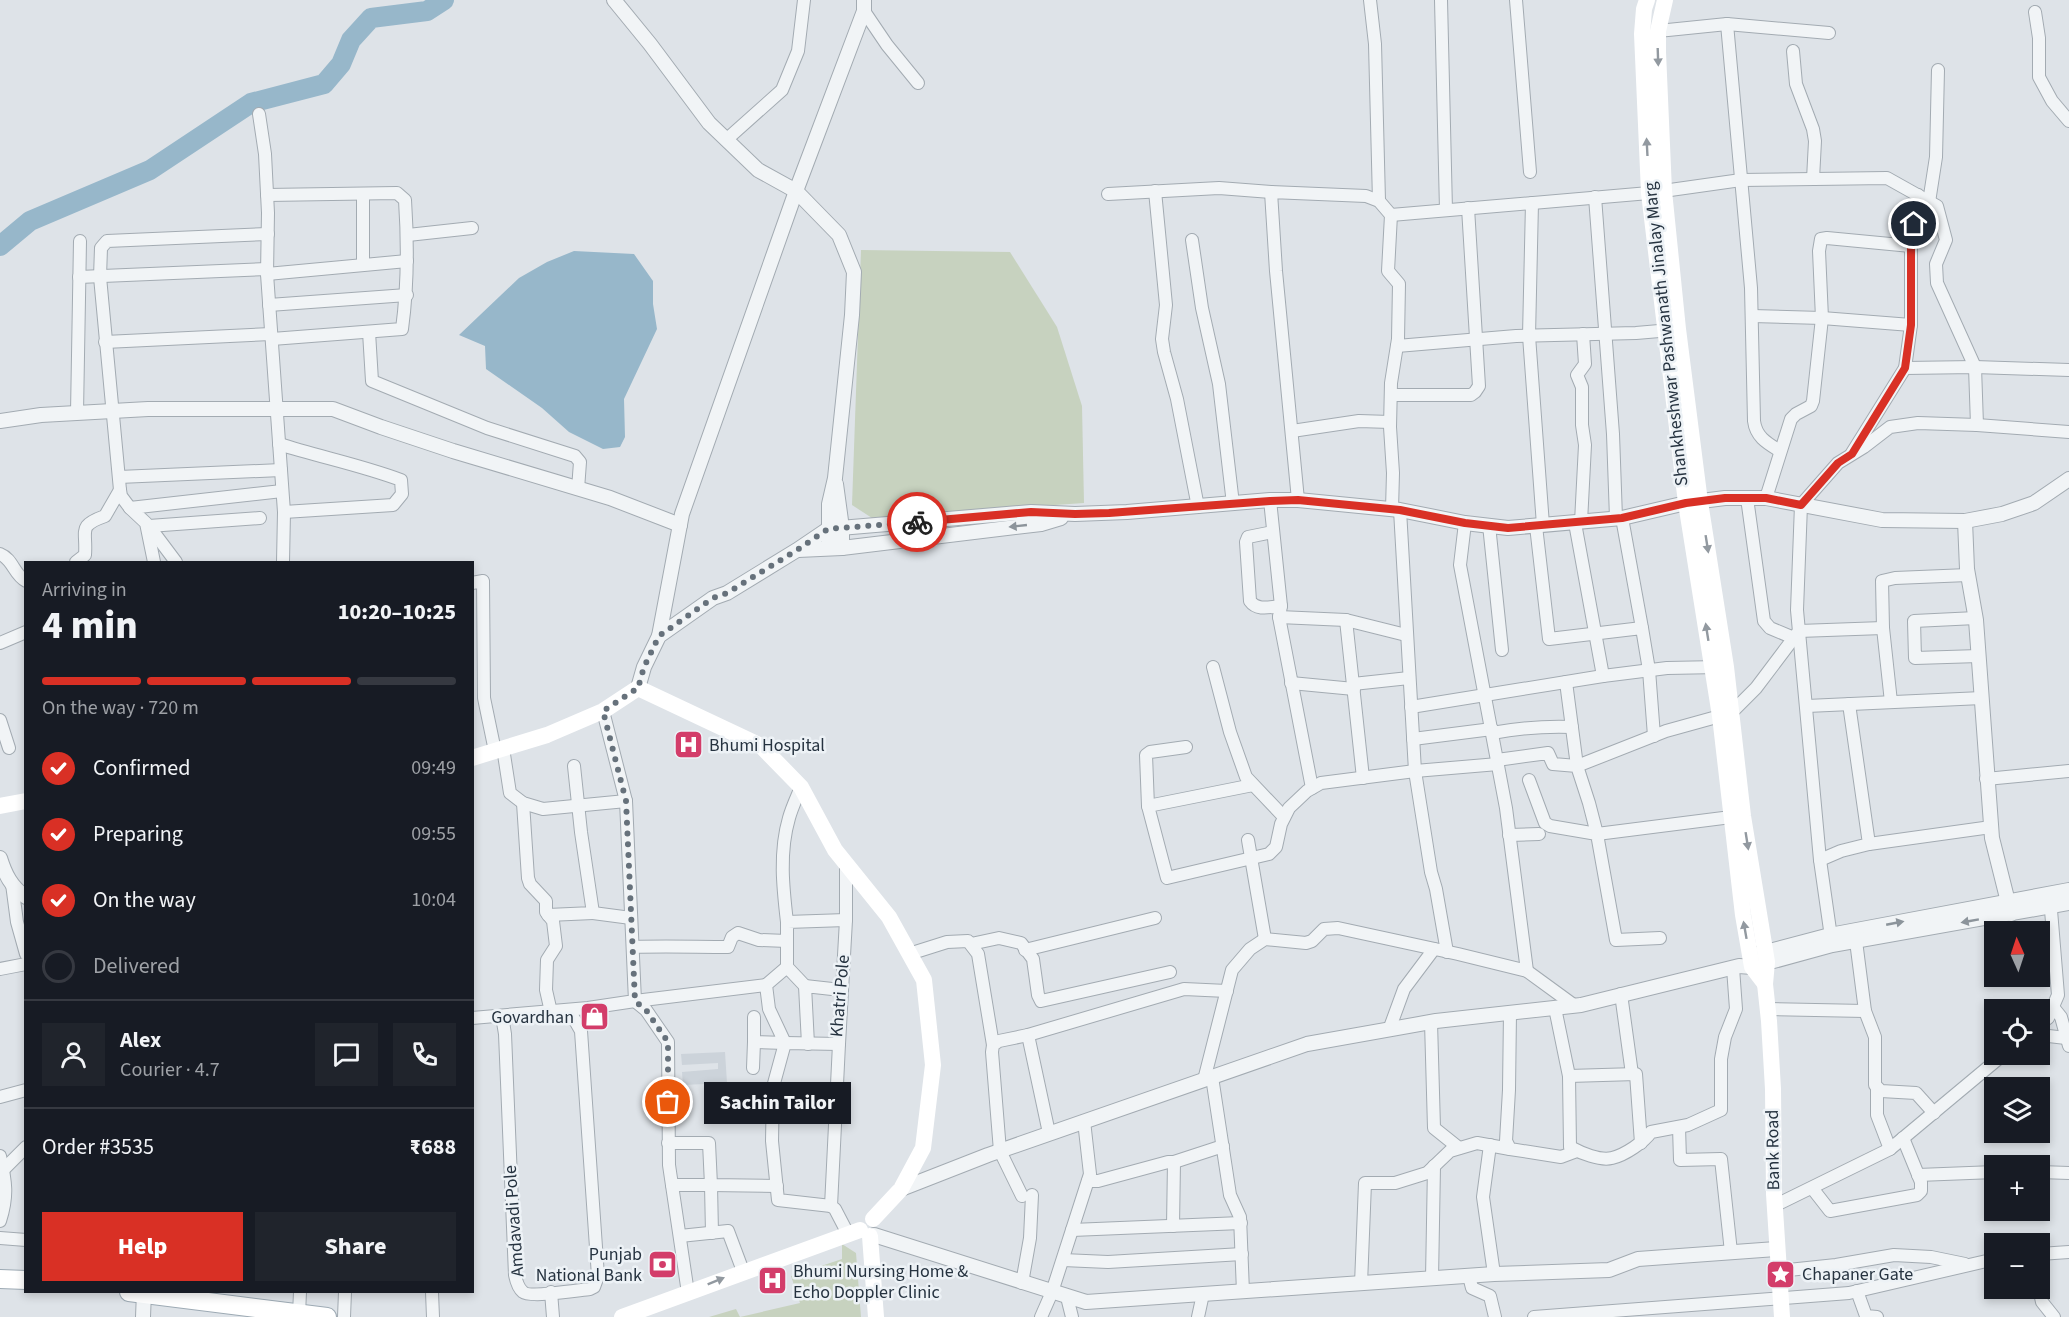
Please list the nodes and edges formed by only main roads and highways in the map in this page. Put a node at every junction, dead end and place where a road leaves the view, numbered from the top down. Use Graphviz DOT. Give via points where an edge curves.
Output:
graph roads {
  1 [pos="1659,1"];
  2 [pos="1657,192"];
  3 [pos="474,757"];
  4 [pos="24,801"];
  5 [pos="0,806"];
  6 [pos="865,1231"];
  7 [pos="0,1279"];
  8 [pos="24,1280"];
  9 [pos="146,1293"];
  10 [pos="292,1314"];
  11 [pos="327,1317"];
  12 [pos="622,1317"];
  13 [pos="876,1317"];
  14 [pos="1782,1317"];
  1 -- 2 [label="main road, one-way"];
  2 -- 1 [label="main road, Shankheshwar Pashwanath Jinalay Marg, one-way" via="1642,34 1644,9"];
  2 -- 14 [label="main road, Bank Road" via="1693,502 1725,714 1751,962 1764,984 1768,1009"];
  3 -- 6 [label="main road" via="547,735 603,711 638,688 760,746 801,787 835,850 889,917 924,980 933,1065 923,1148 902,1189"];
  4 -- 5 [label="main road"];
  12 -- 6 [label="main road, one-way"];
  6 -- 13 [label="main road"];
  7 -- 8 [label="main road"];
  9 -- 10 [label="main road"];
  10 -- 11 [label="main road"];
}
